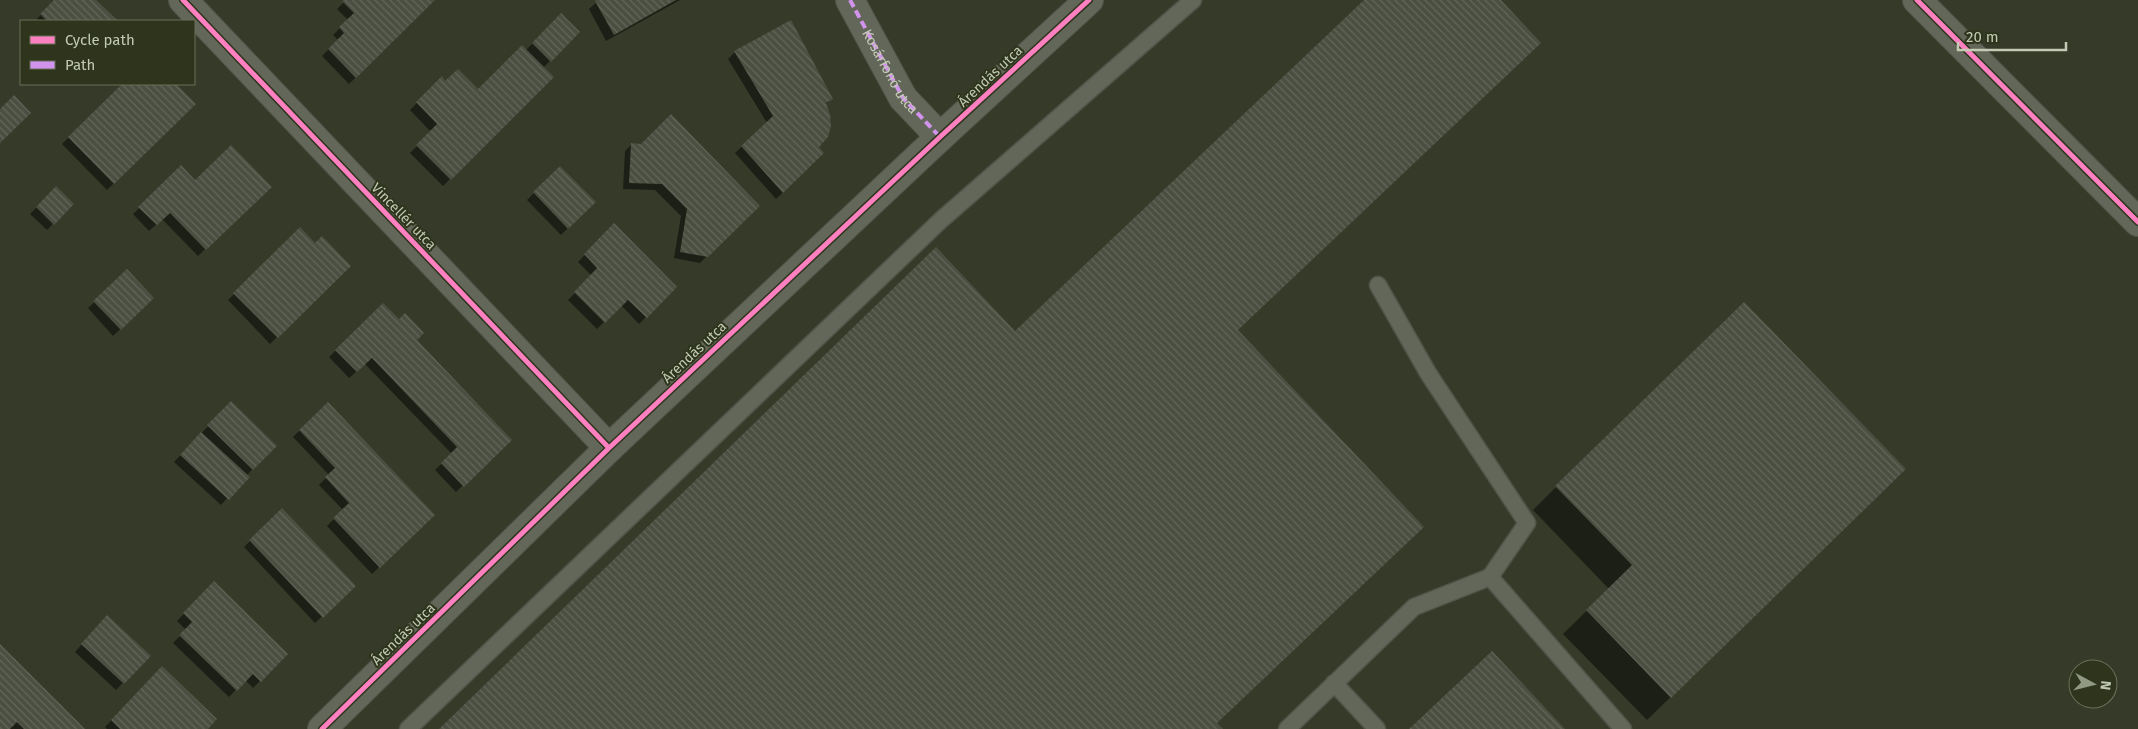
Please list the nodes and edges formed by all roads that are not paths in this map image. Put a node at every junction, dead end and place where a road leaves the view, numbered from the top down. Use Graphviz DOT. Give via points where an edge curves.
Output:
graph roads {
  1 [pos="183,0"];
  2 [pos="850,0"];
  3 [pos="1089,0"];
  4 [pos="1193,0"];
  5 [pos="1917,0"];
  6 [pos="940,137"];
  7 [pos="2138,222"];
  8 [pos="1378,285"];
  9 [pos="609,448"];
  10 [pos="1490,577"];
  11 [pos="1334,683"];
  12 [pos="322,729"];
  13 [pos="408,729"];
  14 [pos="1287,729"];
  15 [pos="1377,729"];
  16 [pos="1623,729"];
  1 -- 9 [label="street, Vincellér utca"];
  2 -- 6 [label="street, Kosárfonó utca" via="903,98"];
  3 -- 6 [label="street, Árendás utca"];
  4 -- 13 [label="lane" via="941,220"];
  5 -- 7 [label="street"];
  6 -- 9 [label="street, Árendás utca"];
  8 -- 10 [label="lane" via="1428,373 1527,523"];
  9 -- 12 [label="street, Árendás utca"];
  10 -- 11 [label="lane" via="1414,606"];
  10 -- 16 [label="lane"];
  11 -- 14 [label="lane"];
  11 -- 15 [label="lane"];
}
